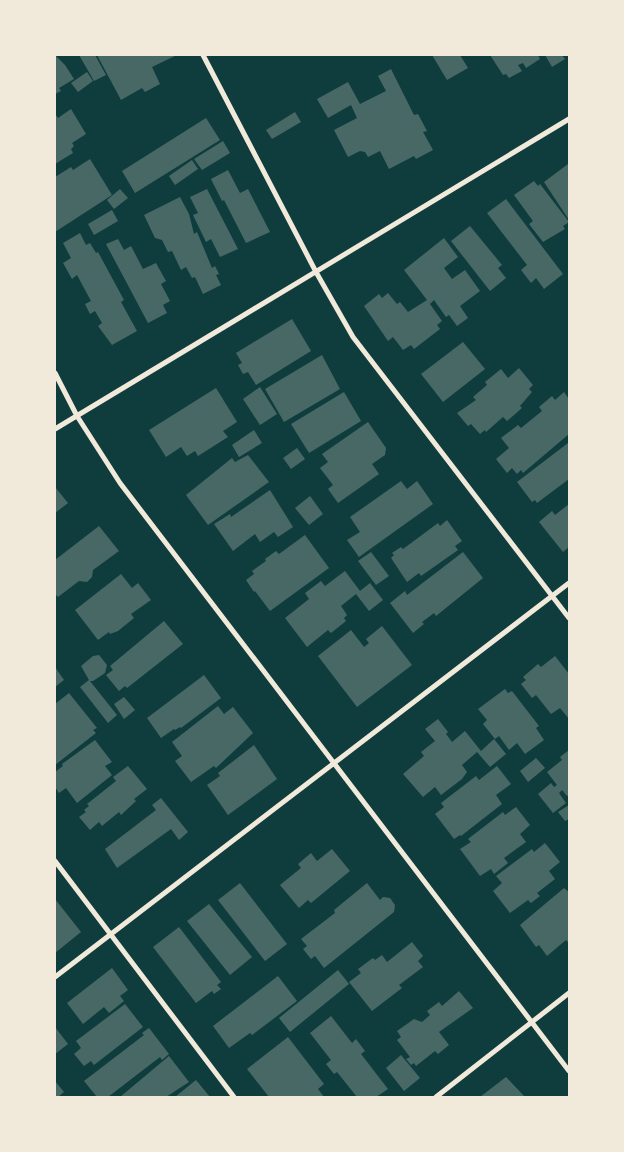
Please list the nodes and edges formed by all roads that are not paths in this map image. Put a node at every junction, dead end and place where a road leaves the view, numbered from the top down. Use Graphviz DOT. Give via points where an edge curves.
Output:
graph roads {
  1 [pos="203,55"];
  2 [pos="569,119"];
  3 [pos="316,272"];
  4 [pos="55,373"];
  5 [pos="77,416"];
  6 [pos="55,429"];
  7 [pos="569,583"];
  8 [pos="552,596"];
  9 [pos="569,618"];
  10 [pos="333,764"];
  11 [pos="55,861"];
  12 [pos="111,934"];
  13 [pos="55,977"];
  14 [pos="569,993"];
  15 [pos="532,1022"];
  16 [pos="569,1071"];
  17 [pos="234,1097"];
  18 [pos="436,1097"];
  1 -- 3 [label="street"];
  2 -- 3 [label="street"];
  3 -- 5 [label="street"];
  3 -- 8 [label="street" via="353,338"];
  4 -- 5 [label="street"];
  5 -- 6 [label="street"];
  5 -- 10 [label="street" via="120,483"];
  7 -- 8 [label="street"];
  8 -- 9 [label="street"];
  8 -- 10 [label="street"];
  10 -- 12 [label="street"];
  10 -- 15 [label="street"];
  11 -- 12 [label="street"];
  12 -- 13 [label="street"];
  12 -- 17 [label="street"];
  14 -- 15 [label="street"];
  15 -- 16 [label="street"];
  15 -- 18 [label="street"];
}
